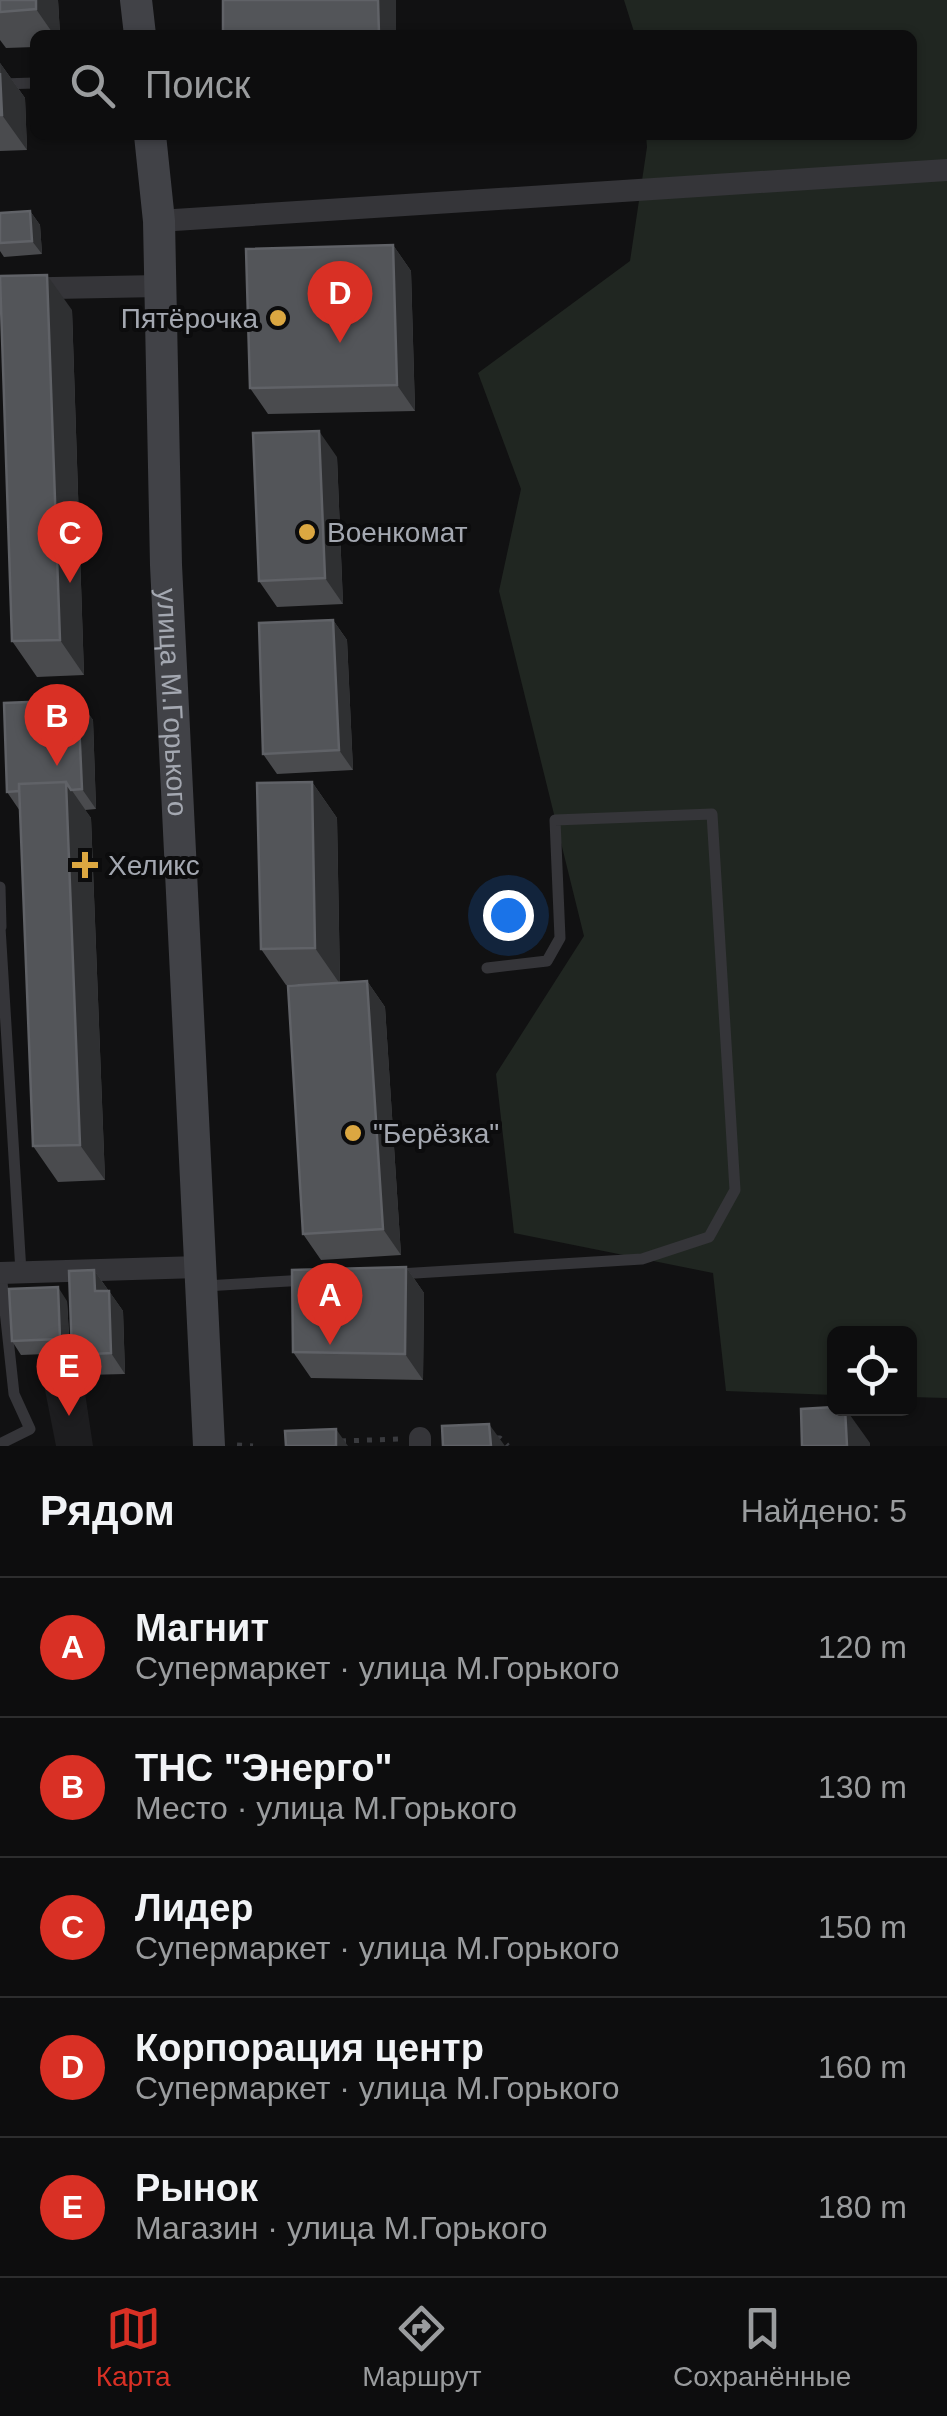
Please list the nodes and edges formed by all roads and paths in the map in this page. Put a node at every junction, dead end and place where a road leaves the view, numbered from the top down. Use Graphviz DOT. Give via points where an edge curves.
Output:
graph roads {
  1 [pos="136,0"];
  2 [pos="139,30"];
  3 [pos="30,83"];
  4 [pos="0,84"];
  5 [pos="151,140"];
  6 [pos="947,170"];
  7 [pos="159,221"];
  8 [pos="160,286"];
  9 [pos="0,290"];
  10 [pos="0,887"];
  11 [pos="1,927"];
  12 [pos="487,968"];
  13 [pos="7,1272"];
  14 [pos="392,1274"];
  15 [pos="200,1276"];
  16 [pos="316,1279"];
  17 [pos="0,1444"];
  18 [pos="209,1446"];
  1 -- 2 [label="main road"];
  3 -- 4 [label="lane"];
  5 -- 7 [label="main road, улица М.Горького"];
  6 -- 7 [label="street"];
  7 -- 8 [label="main road, улица М.Горького"];
  8 -- 9 [label="street"];
  8 -- 15 [label="main road, улица М.Горького" via="166,565"];
  10 -- 11 [label="lane"];
  11 -- 13 [label="lane"];
  12 -- 14 [label="lane" via="547,961 560,938 556,820 712,814 735,1190 709,1237 642,1259"];
  13 -- 15 [label="street"];
  13 -- 17 [label="lane" via="14,1394 30,1429"];
  15 -- 16 [label="lane"];
  15 -- 18 [label="main road, улица М.Горького"];
}
